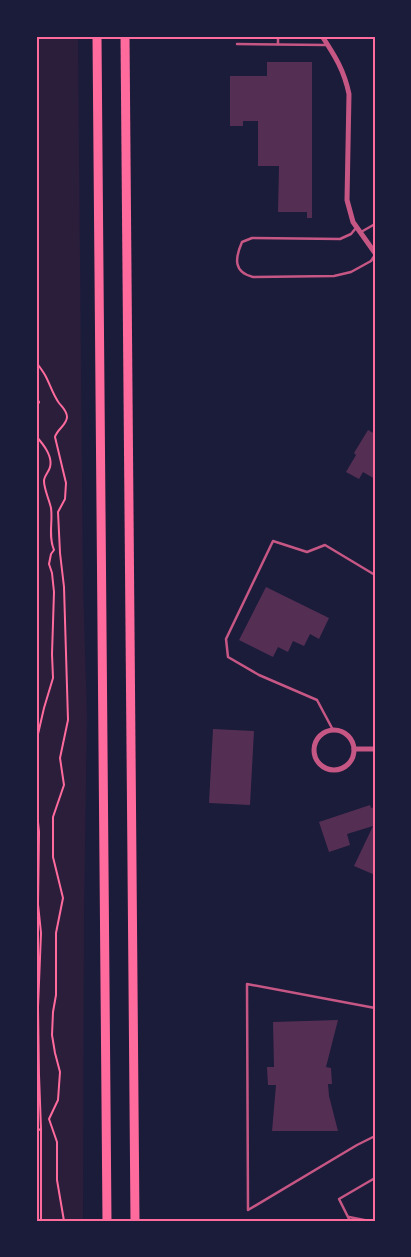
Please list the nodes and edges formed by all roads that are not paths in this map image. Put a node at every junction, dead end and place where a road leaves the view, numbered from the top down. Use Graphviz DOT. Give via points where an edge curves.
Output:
graph roads {
  1 [pos="98,36"];
  2 [pos="125,36"];
  3 [pos="278,36"];
  4 [pos="322,36"];
  5 [pos="237,44"];
  6 [pos="278,44"];
  7 [pos="328,45"];
  8 [pos="375,224"];
  9 [pos="357,227"];
  10 [pos="360,232"];
  11 [pos="375,254"];
  12 [pos="375,575"];
  13 [pos="333,730"];
  14 [pos="354,749"];
  15 [pos="375,749"];
  16 [pos="375,1008"];
  17 [pos="375,1136"];
  18 [pos="375,1178"];
  19 [pos="350,1219"];
  20 [pos="107,1221"];
  21 [pos="136,1221"];
  22 [pos="369,1221"];
  1 -- 20 [label="highway"];
  2 -- 21 [label="highway"];
  3 -- 6 [label="lane"];
  4 -- 7 [label="street"];
  5 -- 6 [label="lane"];
  6 -- 7 [label="lane"];
  7 -- 9 [label="street" via="348,86 347,200"];
  8 -- 10 [label="lane"];
  9 -- 10 [label="street"];
  9 -- 11 [label="lane" via="340,239 252,238 242,242 237,254 238,267 245,275 253,277 334,276 351,272 371,261"];
  10 -- 11 [label="street"];
  12 -- 13 [label="lane" via="325,546 307,552 273,541 226,640 228,657 259,675 316,700"];
  13 -- 14 [label="street" via="345,733"];
  13 -- 14 [label="street" via="321,734 314,744 315,758 319,763 331,770 344,767"];
  14 -- 15 [label="street"];
  16 -- 17 [label="lane" via="247,984 248,1210"];
  18 -- 19 [label="lane" via="340,1199"];
  19 -- 22 [label="lane"];
}
